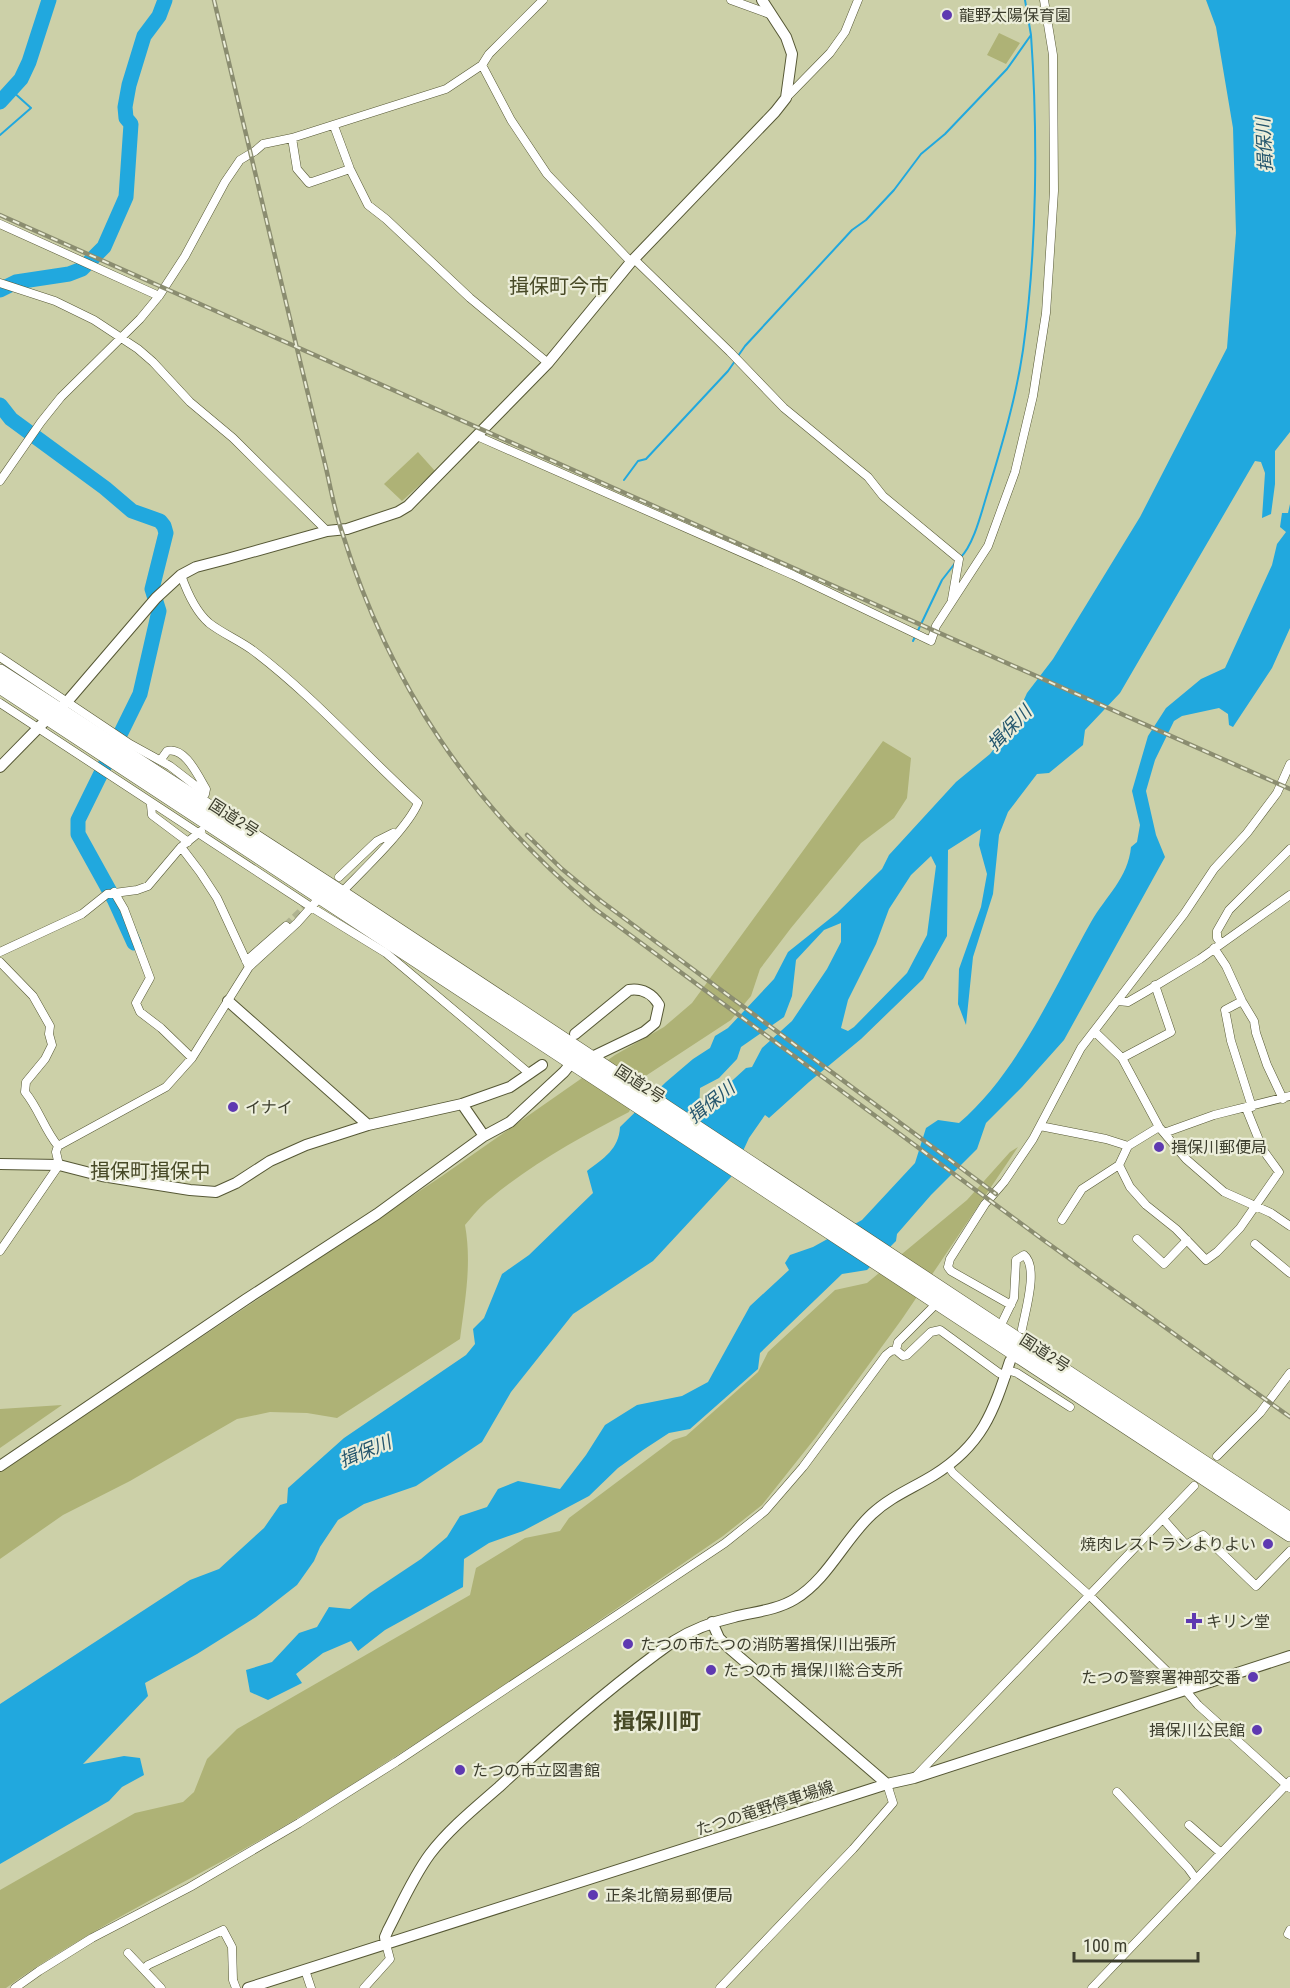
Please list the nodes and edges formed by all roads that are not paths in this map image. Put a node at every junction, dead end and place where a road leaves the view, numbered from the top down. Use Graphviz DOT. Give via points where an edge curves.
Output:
graph roads {
  1 [pos="543,0"];
  2 [pos="731,0"];
  3 [pos="762,0"];
  4 [pos="858,0"];
  5 [pos="1044,0"];
  6 [pos="772,15"];
  7 [pos="482,65"];
  8 [pos="786,99"];
  9 [pos="334,126"];
  10 [pos="292,138"];
  11 [pos="350,169"];
  12 [pos="0,224"];
  13 [pos="633,260"];
  14 [pos="7,284"];
  15 [pos="159,296"];
  16 [pos="121,337"];
  17 [pos="548,363"];
  18 [pos="477,436"];
  19 [pos="0,480"];
  20 [pos="327,531"];
  21 [pos="182,575"];
  22 [pos="951,603"];
  23 [pos="0,657"];
  24 [pos="0,672"];
  25 [pos="0,686"];
  26 [pos="0,703"];
  27 [pos="53,714"];
  28 [pos="105,748"];
  29 [pos="120,757"];
  30 [pos="162,758"];
  31 [pos="1290,764"];
  32 [pos="0,767"];
  33 [pos="204,799"];
  34 [pos="151,805"];
  35 [pos="203,828"];
  36 [pos="397,831"];
  37 [pos="184,844"];
  38 [pos="1290,849"];
  39 [pos="339,877"];
  40 [pos="114,892"];
  41 [pos="341,893"];
  42 [pos="1290,895"];
  43 [pos="316,902"];
  44 [pos="286,926"];
  45 [pos="1217,946"];
  46 [pos="0,952"];
  47 [pos="0,962"];
  48 [pos="248,964"];
  49 [pos="1155,985"];
  50 [pos="228,1001"];
  51 [pos="1118,1001"];
  52 [pos="1242,1001"];
  53 [pos="1094,1031"];
  54 [pos="575,1034"];
  55 [pos="192,1058"];
  56 [pos="1122,1058"];
  57 [pos="573,1061"];
  58 [pos="542,1065"];
  59 [pos="595,1066"];
  60 [pos="530,1074"];
  61 [pos="1287,1098"];
  62 [pos="462,1104"];
  63 [pos="1249,1107"];
  64 [pos="368,1125"];
  65 [pos="1040,1126"];
  66 [pos="1162,1130"];
  67 [pos="484,1136"];
  68 [pos="58,1146"];
  69 [pos="1128,1146"];
  70 [pos="0,1164"];
  71 [pos="1119,1165"];
  72 [pos="59,1166"];
  73 [pos="1256,1205"];
  74 [pos="1062,1220"];
  75 [pos="1290,1226"];
  76 [pos="1137,1239"];
  77 [pos="1187,1240"];
  78 [pos="1255,1244"];
  79 [pos="0,1251"];
  80 [pos="1290,1273"];
  81 [pos="925,1287"];
  82 [pos="937,1303"];
  83 [pos="1011,1305"];
  84 [pos="999,1329"];
  85 [pos="1022,1329"];
  86 [pos="896,1350"];
  87 [pos="1008,1369"];
  88 [pos="1290,1373"];
  89 [pos="1070,1407"];
  90 [pos="1217,1456"];
  91 [pos="0,1466"];
  92 [pos="948,1466"];
  93 [pos="1194,1486"];
  94 [pos="1163,1519"];
  95 [pos="1290,1520"];
  96 [pos="1290,1534"];
  97 [pos="1290,1551"];
  98 [pos="1090,1596"];
  99 [pos="712,1622"];
  100 [pos="1290,1656"];
  101 [pos="1186,1690"];
  102 [pos="914,1778"];
  103 [pos="887,1784"];
  104 [pos="1289,1784"];
  105 [pos="1117,1792"];
  106 [pos="1189,1825"];
  107 [pos="1221,1853"];
  108 [pos="1196,1879"];
  109 [pos="1290,1930"];
  110 [pos="1290,1935"];
  111 [pos="386,1944"];
  112 [pos="128,1953"];
  113 [pos="144,1969"];
  114 [pos="305,1970"];
  115 [pos="1097,1986"];
  116 [pos="15,1988"];
  117 [pos="161,1988"];
  118 [pos="236,1988"];
  119 [pos="248,1988"];
  120 [pos="311,1988"];
  121 [pos="364,1988"];
  122 [pos="720,1988"];
  1 -- 7 [label="street"];
  2 -- 6 [label="street"];
  3 -- 6 [label="street"];
  4 -- 8 [label="street" via="845,32"];
  5 -- 22 [label="street" via="1053,55 1054,191 1046,313 1033,396 1015,472 988,546"];
  6 -- 8 [label="street" via="792,54"];
  7 -- 9 [label="street" via="446,89"];
  7 -- 13 [label="street" via="511,120 547,174"];
  8 -- 13 [label="street"];
  9 -- 10 [label="street"];
  9 -- 11 [label="street"];
  10 -- 11 [label="street" via="297,169 309,183"];
  10 -- 15 [label="street" via="263,144 240,160"];
  11 -- 17 [label="street" via="368,205"];
  12 -- 15 [label="street"];
  13 -- 17 [label="street"];
  13 -- 22 [label="street" via="784,408 959,559"];
  14 -- 16 [label="street" via="55,301"];
  15 -- 16 [label="street"];
  16 -- 19 [label="street" via="62,397"];
  16 -- 20 [label="street" via="153,362"];
  17 -- 18 [label="street"];
  18 -- 20 [label="street" via="408,506 347,529"];
  18 -- 22 [label="street" via="793,575 931,641"];
  20 -- 21 [label="street" via="196,567"];
  21 -- 27 [label="street" via="156,598"];
  21 -- 36 [label="street" via="195,606 208,622 256,652 418,803"];
  23 -- 27 [label="street"];
  24 -- 27 [label="highway, 国道2号"];
  25 -- 27 [label="highway, 国道2号"];
  26 -- 27 [label="street"];
  27 -- 28 [label="highway, 国道2号"];
  27 -- 28 [label="street"];
  27 -- 32 [label="street"];
  28 -- 29 [label="highway, 国道2号"];
  28 -- 29 [label="street"];
  29 -- 33 [label="highway, 国道2号"];
  29 -- 35 [label="highway, 国道2号"];
  30 -- 33 [label="street" via="166,751 177,751 206,789"];
  31 -- 51 [label="street" via="1277,793 1214,869"];
  33 -- 41 [label="highway, 国道2号"];
  34 -- 37 [label="street" via="152,815"];
  35 -- 37 [label="street"];
  35 -- 43 [label="highway, 国道2号"];
  36 -- 39 [label="street" via="377,841"];
  36 -- 41 [label="street"];
  37 -- 40 [label="street" via="148,886"];
  37 -- 48 [label="street" via="218,898"];
  38 -- 45 [label="street" via="1229,910 1217,931"];
  40 -- 46 [label="street" via="82,914"];
  40 -- 55 [label="street" via="150,978 136,1003 140,1012"];
  41 -- 59 [label="highway, 国道2号"];
  42 -- 45 [label="street"];
  43 -- 48 [label="street"];
  43 -- 57 [label="highway, 国道2号"];
  43 -- 60 [label="street" via="386,953"];
  44 -- 48 [label="street"];
  45 -- 49 [label="street"];
  45 -- 52 [label="street"];
  47 -- 68 [label="street" via="33,996 50,1026 52,1045 26,1082 25,1092 36,1104 48,1134"];
  48 -- 50 [label="street"];
  49 -- 51 [label="street" via="1128,1002"];
  49 -- 56 [label="street" via="1171,1032"];
  50 -- 55 [label="street"];
  50 -- 64 [label="street"];
  51 -- 53 [label="street"];
  52 -- 61 [label="street" via="1254,1021 1267,1065"];
  52 -- 63 [label="street" via="1225,1010"];
  53 -- 56 [label="street"];
  53 -- 65 [label="street"];
  54 -- 59 [label="street" via="629,990 646,992 655,998 659,1005 654,1023"];
  55 -- 68 [label="street" via="166,1086"];
  56 -- 66 [label="street"];
  57 -- 59 [label="highway, 国道2号"];
  57 -- 67 [label="street" via="510,1122"];
  58 -- 60 [label="street"];
  59 -- 81 [label="highway, 国道2号"];
  60 -- 62 [label="street" via="510,1087"];
  61 -- 63 [label="street"];
  62 -- 64 [label="street"];
  62 -- 67 [label="street"];
  63 -- 66 [label="street"];
  63 -- 73 [label="street" via="1263,1150 1279,1172"];
  64 -- 72 [label="street" via="306,1145 216,1192"];
  65 -- 69 [label="street"];
  65 -- 83 [label="street" via="985,1204 948,1267"];
  66 -- 69 [label="street"];
  66 -- 73 [label="street" via="1186,1159 1224,1192"];
  67 -- 91 [label="street" via="377,1214"];
  68 -- 72 [label="street"];
  69 -- 71 [label="street"];
  70 -- 72 [label="street"];
  71 -- 74 [label="street" via="1082,1189"];
  71 -- 77 [label="street" via="1130,1187 1146,1205"];
  72 -- 79 [label="street"];
  73 -- 75 [label="street"];
  73 -- 77 [label="street" via="1240,1228 1206,1260"];
  76 -- 77 [label="street" via="1164,1264"];
  78 -- 80 [label="street"];
  81 -- 82 [label="highway, 国道2号"];
  81 -- 84 [label="highway, 国道2号"];
  82 -- 86 [label="street" via="898,1342"];
  82 -- 96 [label="highway, 国道2号"];
  83 -- 84 [label="street"];
  83 -- 85 [label="street" via="1016,1260 1024,1255 1031,1264"];
  84 -- 95 [label="highway, 国道2号"];
  86 -- 87 [label="street" via="907,1355 931,1332 940,1330 999,1373"];
  86 -- 116 [label="street" via="886,1356 804,1467 765,1510 725,1543 299,1823 190,1887 92,1938"];
  87 -- 89 [label="street"];
  87 -- 92 [label="street" via="985,1427"];
  88 -- 90 [label="street" via="1260,1413"];
  92 -- 98 [label="street"];
  92 -- 99 [label="street" via="873,1513 817,1580 795,1599 764,1611"];
  93 -- 94 [label="street"];
  94 -- 97 [label="street" via="1186,1545 1203,1535 1256,1587"];
  94 -- 98 [label="street"];
  98 -- 101 [label="street"];
  98 -- 102 [label="street"];
  99 -- 103 [label="street" via="729,1648"];
  99 -- 111 [label="street" via="674,1641 574,1719 447,1835 412,1882 388,1930"];
  100 -- 101 [label="street, たつの竜野停車場線"];
  101 -- 102 [label="street, たつの竜野停車場線"];
  101 -- 104 [label="street"];
  102 -- 103 [label="street, たつの竜野停車場線"];
  103 -- 111 [label="street, たつの竜野停車場線"];
  103 -- 122 [label="street" via="893,1803"];
  104 -- 107 [label="street"];
  105 -- 108 [label="street"];
  106 -- 107 [label="street"];
  107 -- 108 [label="street"];
  108 -- 115 [label="street"];
  109 -- 110 [label="street"];
  111 -- 114 [label="street, たつの竜野停車場線"];
  111 -- 121 [label="street" via="390,1959"];
  112 -- 113 [label="street"];
  113 -- 117 [label="street"];
  113 -- 118 [label="street" via="223,1930 232,1947"];
  114 -- 119 [label="street, たつの竜野停車場線"];
  114 -- 120 [label="street"];
}
